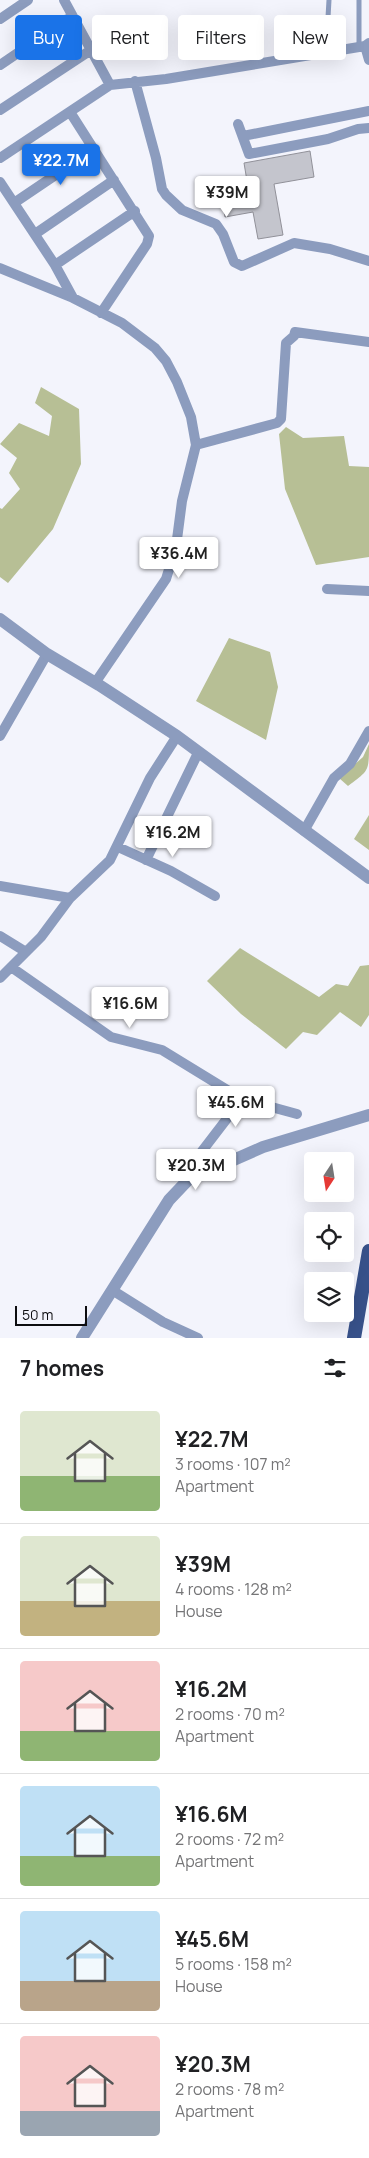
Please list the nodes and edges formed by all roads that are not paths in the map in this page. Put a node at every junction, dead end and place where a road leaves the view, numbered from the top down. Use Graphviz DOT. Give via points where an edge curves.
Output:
graph roads {
  1 [pos="28,0"];
  2 [pos="64,0"];
  3 [pos="329,0"];
  4 [pos="359,0"];
  5 [pos="72,15"];
  6 [pos="328,15"];
  7 [pos="0,19"];
  8 [pos="82,34"];
  9 [pos="364,45"];
  10 [pos="346,48"];
  11 [pos="91,50"];
  12 [pos="15,55"];
  13 [pos="279,60"];
  14 [pos="369,60"];
  15 [pos="0,65"];
  16 [pos="135,81"];
  17 [pos="110,84"];
  18 [pos="0,110"];
  19 [pos="369,111"];
  20 [pos="70,112"];
  21 [pos="238,124"];
  22 [pos="369,128"];
  23 [pos="242,136"];
  24 [pos="94,149"];
  25 [pos="0,158"];
  26 [pos="114,180"];
  27 [pos="0,182"];
  28 [pos="14,203"];
  29 [pos="135,211"];
  30 [pos="34,234"];
  31 [pos="369,261"];
  32 [pos="55,265"];
  33 [pos="0,268"];
  34 [pos="73,298"];
  35 [pos="101,313"];
  36 [pos="369,342"];
  37 [pos="196,445"];
  38 [pos="327,589"];
  39 [pos="369,591"];
  40 [pos="0,619"];
  41 [pos="47,654"];
  42 [pos="95,683"];
  43 [pos="369,731"];
  44 [pos="0,736"];
  45 [pos="177,736"];
  46 [pos="198,753"];
  47 [pos="304,831"];
  48 [pos="118,847"];
  49 [pos="146,860"];
  50 [pos="369,878"];
  51 [pos="0,886"];
  52 [pos="215,896"];
  53 [pos="70,898"];
  54 [pos="0,936"];
  55 [pos="26,952"];
  56 [pos="11,967"];
  57 [pos="0,978"];
  58 [pos="242,1099"];
  59 [pos="297,1114"];
  60 [pos="369,1115"];
  61 [pos="188,1180"];
  62 [pos="369,1251"];
  63 [pos="112,1290"];
  64 [pos="82,1338"];
  65 [pos="198,1338"];
  66 [pos="354,1338"];
  1 -- 7 [label="street"];
  2 -- 5 [label="street"];
  3 -- 6 [label="lane"];
  4 -- 9 [label="lane"];
  8 -- 11 [label="street"];
  9 -- 10 [label="street"];
  9 -- 14 [label="street"];
  11 -- 17 [label="street"];
  11 -- 18 [label="street"];
  12 -- 15 [label="street"];
  13 -- 16 [label="street" via="166,79"];
  16 -- 17 [label="street"];
  16 -- 31 [label="street" via="162,189 182,210 216,224 234,262 242,266 294,243 330,249"];
  17 -- 20 [label="street"];
  19 -- 23 [label="street"];
  20 -- 24 [label="street"];
  20 -- 25 [label="street"];
  21 -- 23 [label="street"];
  22 -- 23 [label="street" via="249,154"];
  24 -- 26 [label="street"];
  24 -- 28 [label="street"];
  26 -- 29 [label="street"];
  26 -- 30 [label="street"];
  27 -- 28 [label="street"];
  28 -- 30 [label="street"];
  29 -- 32 [label="street"];
  29 -- 35 [label="street" via="149,236"];
  30 -- 32 [label="street"];
  32 -- 34 [label="street"];
  33 -- 34 [label="street"];
  34 -- 35 [label="street"];
  35 -- 37 [label="street" via="122,323 155,348 166,361 191,417"];
  36 -- 37 [label="street" via="295,332 286,343 281,419 277,423"];
  37 -- 42 [label="street" via="182,501 176,547 166,578"];
  38 -- 39 [label="street"];
  40 -- 41 [label="street"];
  41 -- 42 [label="street"];
  41 -- 44 [label="street"];
  42 -- 45 [label="street"];
  43 -- 47 [label="street" via="350,764 334,778"];
  45 -- 46 [label="street"];
  45 -- 48 [label="street" via="138,800"];
  46 -- 47 [label="street"];
  46 -- 49 [label="street"];
  47 -- 50 [label="street"];
  48 -- 49 [label="street"];
  48 -- 53 [label="street" via="110,860"];
  49 -- 52 [label="street"];
  51 -- 53 [label="street"];
  53 -- 55 [label="street"];
  54 -- 55 [label="street"];
  55 -- 56 [label="street"];
  56 -- 57 [label="street"];
  56 -- 58 [label="street" via="111,1037 162,1050"];
  58 -- 59 [label="street"];
  58 -- 61 [label="street" via="196,1159"];
  60 -- 61 [label="street" via="263,1147"];
  61 -- 63 [label="street" via="169,1200"];
  62 -- 66 [label="main road"];
  63 -- 64 [label="street"];
  63 -- 65 [label="street" via="163,1322"];
}
